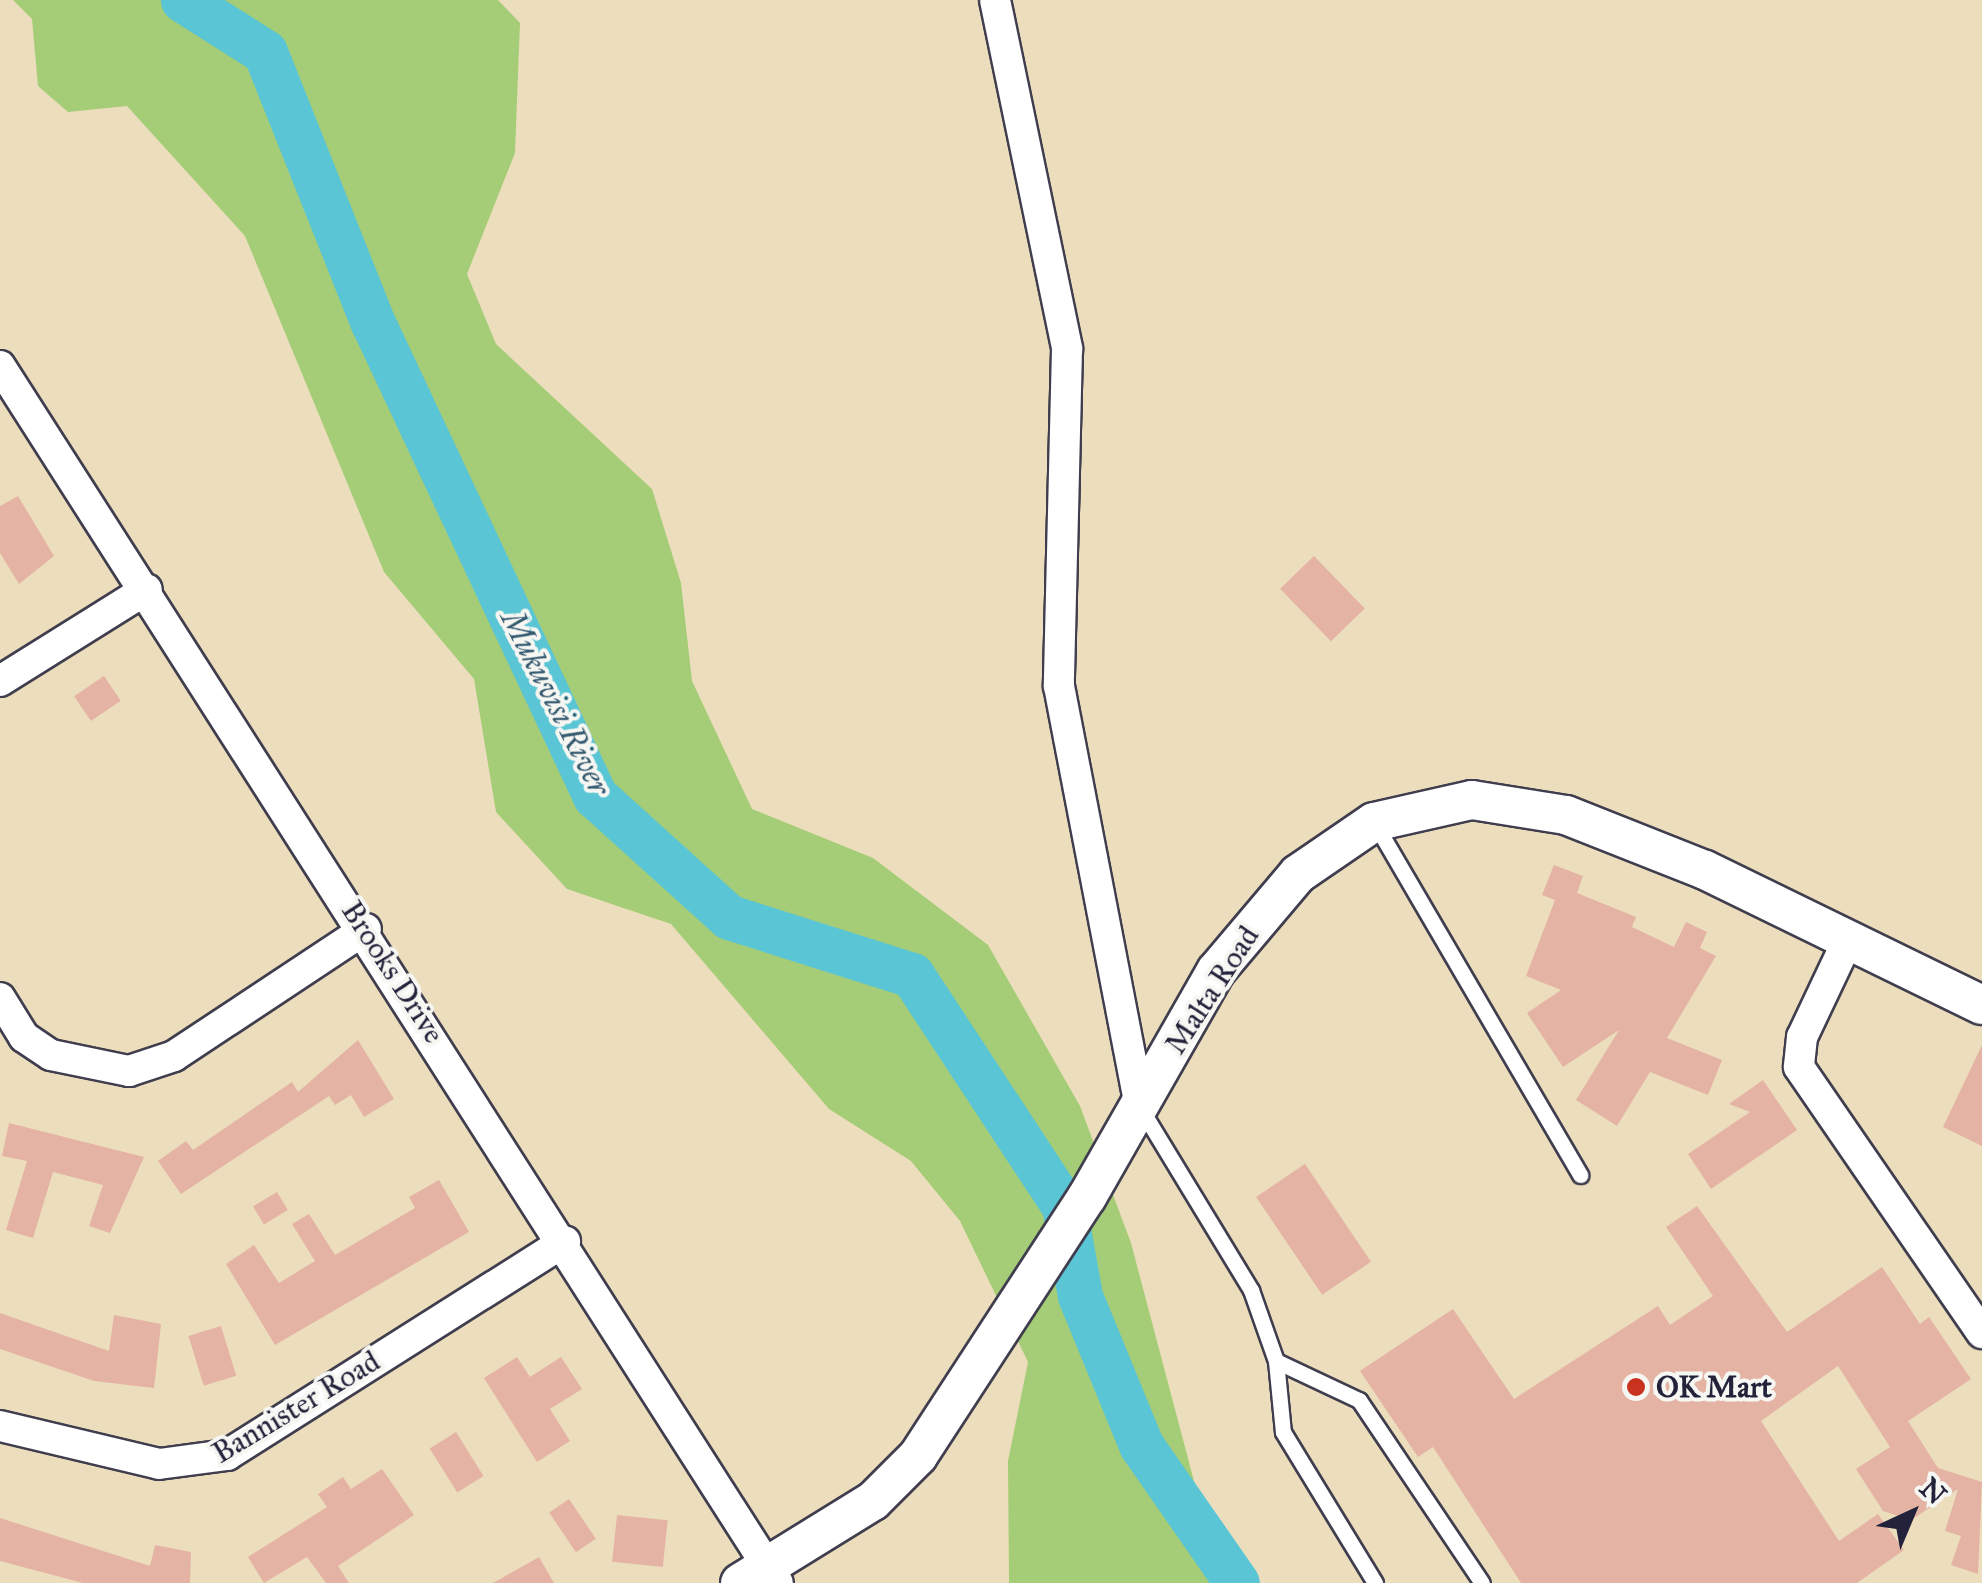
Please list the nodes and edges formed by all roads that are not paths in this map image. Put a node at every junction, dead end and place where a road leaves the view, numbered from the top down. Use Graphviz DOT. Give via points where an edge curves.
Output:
graph roads {
  1 [pos="995,0"];
  2 [pos="0,366"];
  3 [pos="147,590"];
  4 [pos="0,681"];
  5 [pos="1374,822"];
  6 [pos="366,929"];
  7 [pos="1848,942"];
  8 [pos="0,998"];
  9 [pos="1982,1005"];
  10 [pos="1140,1108"];
  11 [pos="1580,1176"];
  12 [pos="565,1241"];
  13 [pos="1982,1333"];
  14 [pos="1276,1361"];
  15 [pos="0,1426"];
  16 [pos="762,1578"];
  17 [pos="1375,1583"];
  18 [pos="1482,1583"];
  1 -- 10 [label="street" via="1067,350 1059,686"];
  2 -- 3 [label="street, Brooks Drive"];
  3 -- 4 [label="street"];
  3 -- 6 [label="street, Brooks Drive"];
  5 -- 7 [label="street, Malta Road" via="1472,800 1566,815 1705,870"];
  5 -- 10 [label="street, Malta Road" via="1264,910 1216,971"];
  5 -- 11 [label="lane"];
  6 -- 8 [label="street" via="174,1056 128,1071 50,1055 24,1037"];
  6 -- 12 [label="street, Brooks Drive"];
  7 -- 9 [label="street, Malta Road"];
  7 -- 13 [label="street" via="1802,1037 1799,1067"];
  10 -- 14 [label="lane" via="1251,1290"];
  10 -- 16 [label="street, Malta Road" via="897,1479"];
  12 -- 15 [label="street, Bannister Road" via="227,1455 159,1464"];
  12 -- 16 [label="street, Brooks Drive"];
  14 -- 17 [label="lane" via="1283,1432"];
  14 -- 18 [label="lane" via="1359,1400"];
}
